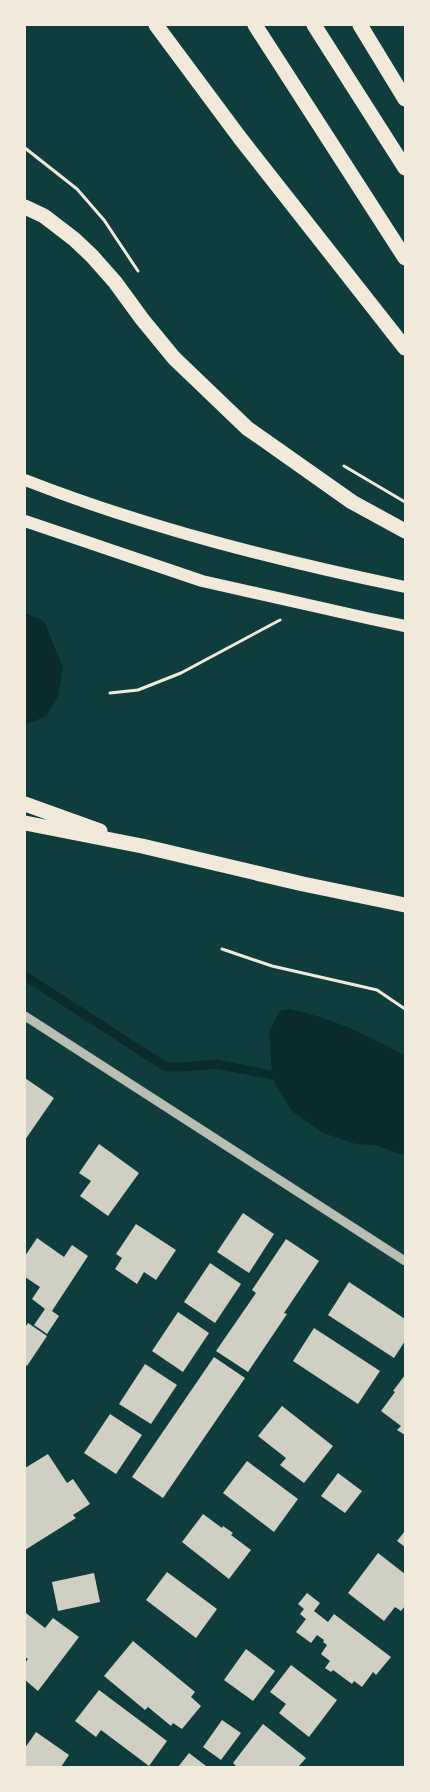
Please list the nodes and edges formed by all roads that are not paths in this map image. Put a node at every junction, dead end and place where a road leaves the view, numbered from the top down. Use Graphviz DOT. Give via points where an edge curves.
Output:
graph roads {
  1 [pos="156,25"];
  2 [pos="255,25"];
  3 [pos="314,25"];
  4 [pos="360,25"];
  5 [pos="405,99"];
  6 [pos="405,168"];
  7 [pos="25,207"];
  8 [pos="405,258"];
  9 [pos="405,348"];
  10 [pos="25,480"];
  11 [pos="25,521"];
  12 [pos="405,532"];
  13 [pos="405,587"];
  14 [pos="405,626"];
  15 [pos="25,804"];
  16 [pos="25,823"];
  17 [pos="142,846"];
  18 [pos="405,905"];
  19 [pos="25,1016"];
  20 [pos="405,1261"];
  1 -- 9 [label="highway"];
  2 -- 8 [label="highway"];
  3 -- 6 [label="highway"];
  4 -- 5 [label="highway"];
  7 -- 12 [label="highway" via="44,216 92,256 174,358 247,428 352,502"];
  10 -- 13 [label="main road" via="120,515 196,537"];
  11 -- 14 [label="main road" via="202,581"];
  15 -- 17 [label="highway"];
  16 -- 17 [label="highway"];
  17 -- 18 [label="highway"];
  19 -- 20 [label="street"];
}
